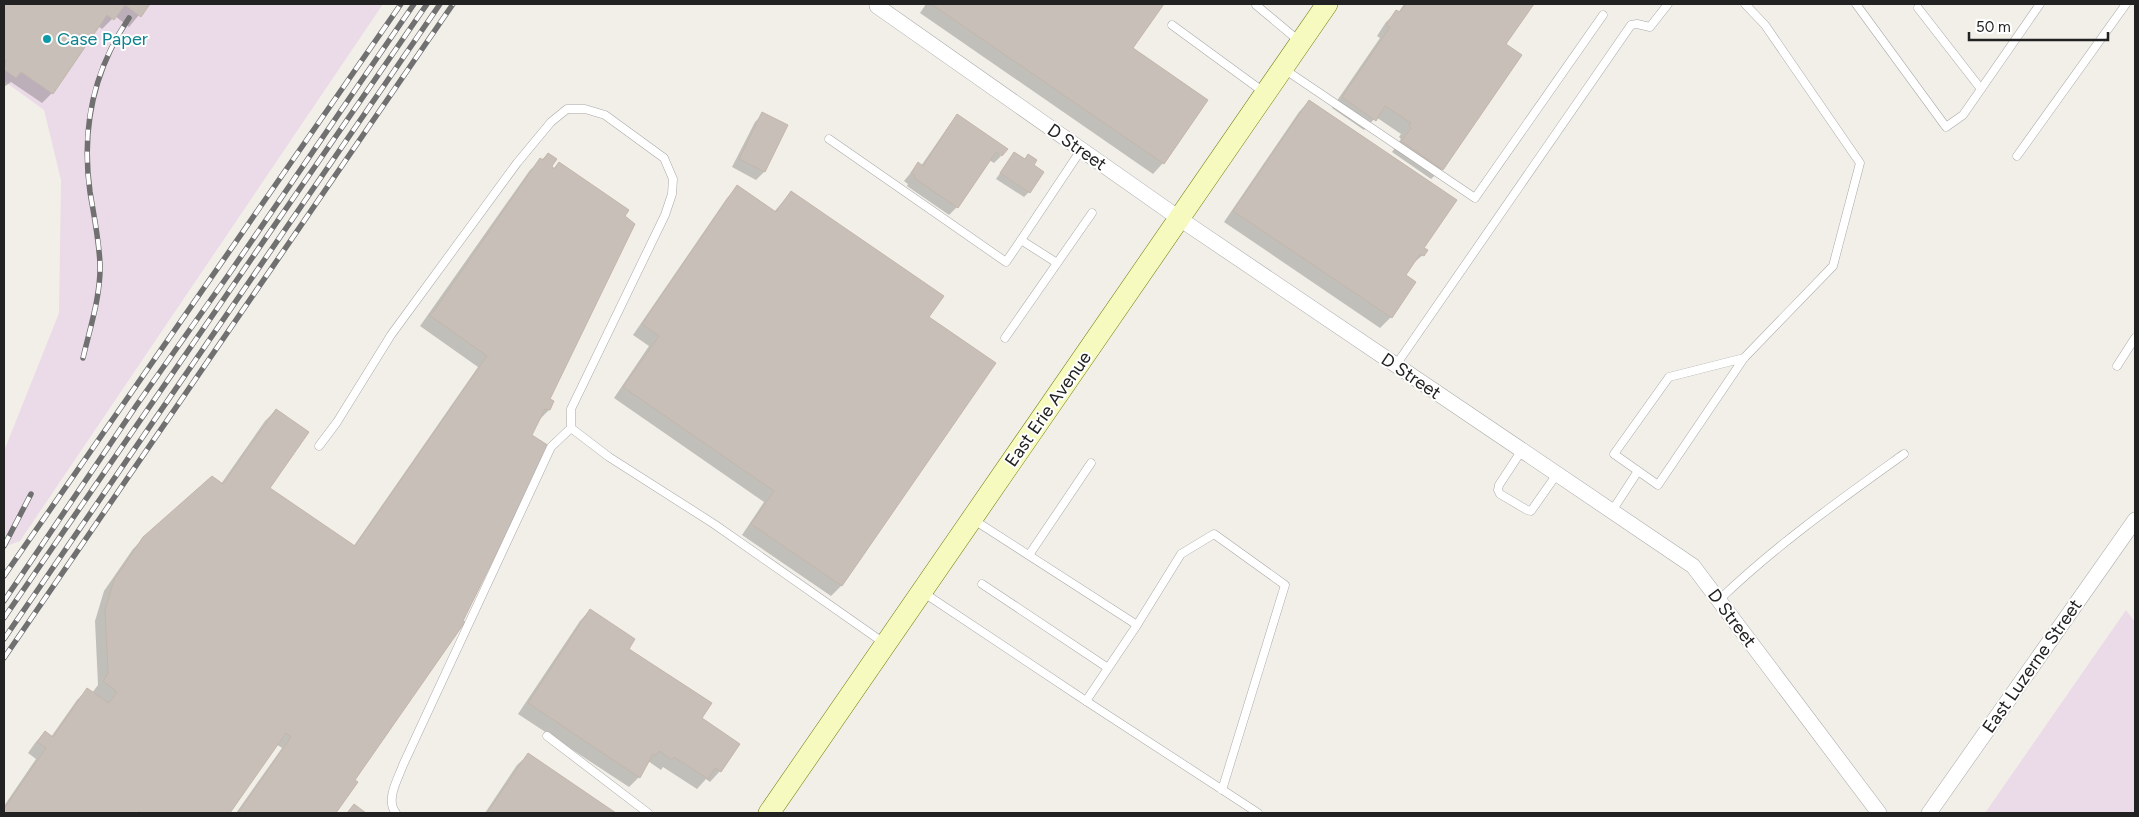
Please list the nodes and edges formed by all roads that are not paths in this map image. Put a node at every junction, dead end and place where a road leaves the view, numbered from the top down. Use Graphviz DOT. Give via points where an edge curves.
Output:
graph roads {
  1 [pos="1256,4"];
  2 [pos="1327,4"];
  3 [pos="1668,4"];
  4 [pos="1744,4"];
  5 [pos="1856,4"];
  6 [pos="2040,4"];
  7 [pos="2126,4"];
  8 [pos="878,6"];
  9 [pos="1918,8"];
  10 [pos="1603,15"];
  11 [pos="1172,25"];
  12 [pos="1301,42"];
  13 [pos="1283,68"];
  14 [pos="1981,89"];
  15 [pos="1265,93"];
  16 [pos="829,139"];
  17 [pos="1081,150"];
  18 [pos="2017,156"];
  19 [pos="1092,213"];
  20 [pos="1179,218"];
  21 [pos="1021,240"];
  22 [pos="1057,263"];
  23 [pos="1005,338"];
  24 [pos="2135,338"];
  25 [pos="1744,358"];
  26 [pos="1396,365"];
  27 [pos="2117,366"];
  28 [pos="571,428"];
  29 [pos="319,446"];
  30 [pos="1522,450"];
  31 [pos="1904,454"];
  32 [pos="1091,463"];
  33 [pos="1638,471"];
  34 [pos="1557,474"];
  35 [pos="1612,511"];
  36 [pos="972,518"];
  37 [pos="2135,520"];
  38 [pos="1029,555"];
  39 [pos="982,584"];
  40 [pos="922,592"];
  41 [pos="1720,600"];
  42 [pos="1137,624"];
  43 [pos="886,644"];
  44 [pos="1108,668"];
  45 [pos="1086,701"];
  46 [pos="547,736"];
  47 [pos="1222,790"];
  48 [pos="396,813"];
  49 [pos="648,813"];
  50 [pos="769,813"];
  51 [pos="1258,813"];
  52 [pos="1879,813"];
  53 [pos="1929,813"];
  1 -- 12 [label="lane"];
  2 -- 12 [label="main road, East Erie Avenue"];
  3 -- 26 [label="lane" via="1650,27 1632,25"];
  4 -- 25 [label="lane" via="1765,25 1860,163 1833,266"];
  5 -- 14 [label="lane" via="1946,127 1963,115"];
  6 -- 14 [label="lane"];
  7 -- 18 [label="lane"];
  8 -- 17 [label="street, D Street"];
  9 -- 14 [label="lane"];
  10 -- 13 [label="lane" via="1475,198"];
  11 -- 15 [label="lane"];
  12 -- 13 [label="main road, East Erie Avenue"];
  13 -- 15 [label="main road, East Erie Avenue"];
  15 -- 20 [label="main road, East Erie Avenue"];
  16 -- 21 [label="lane" via="1006,262"];
  17 -- 20 [label="street, D Street"];
  17 -- 21 [label="lane"];
  19 -- 22 [label="lane"];
  20 -- 26 [label="street, D Street"];
  20 -- 36 [label="main road, East Erie Avenue"];
  21 -- 22 [label="lane"];
  22 -- 23 [label="lane"];
  24 -- 27 [label="lane"];
  25 -- 33 [label="lane" via="1658,485"];
  25 -- 33 [label="lane" via="1669,377 1614,454"];
  26 -- 30 [label="street, D Street"];
  28 -- 29 [label="lane" via="571,409 665,215 673,179 664,158 605,115 586,109 567,109 551,122 511,171 391,334"];
  28 -- 43 [label="lane"];
  28 -- 48 [label="lane" via="551,448 403,765 391,796"];
  30 -- 34 [label="street, D Street"];
  30 -- 34 [label="lane" via="1499,485 1500,494 1531,511"];
  31 -- 41 [label="lane" via="1824,511 1746,574"];
  32 -- 38 [label="lane"];
  33 -- 35 [label="lane"];
  34 -- 35 [label="street, D Street"];
  35 -- 41 [label="street, D Street" via="1693,566"];
  36 -- 38 [label="lane"];
  36 -- 40 [label="main road, East Erie Avenue"];
  37 -- 53 [label="street, East Luzerne Street"];
  38 -- 42 [label="lane"];
  39 -- 44 [label="lane"];
  40 -- 43 [label="main road, East Erie Avenue"];
  40 -- 45 [label="lane"];
  41 -- 52 [label="street, D Street"];
  42 -- 44 [label="lane"];
  42 -- 47 [label="lane" via="1181,554 1214,534 1285,585"];
  43 -- 50 [label="main road, East Erie Avenue"];
  44 -- 45 [label="lane"];
  45 -- 47 [label="lane"];
  46 -- 49 [label="lane"];
  47 -- 51 [label="lane"];
}
